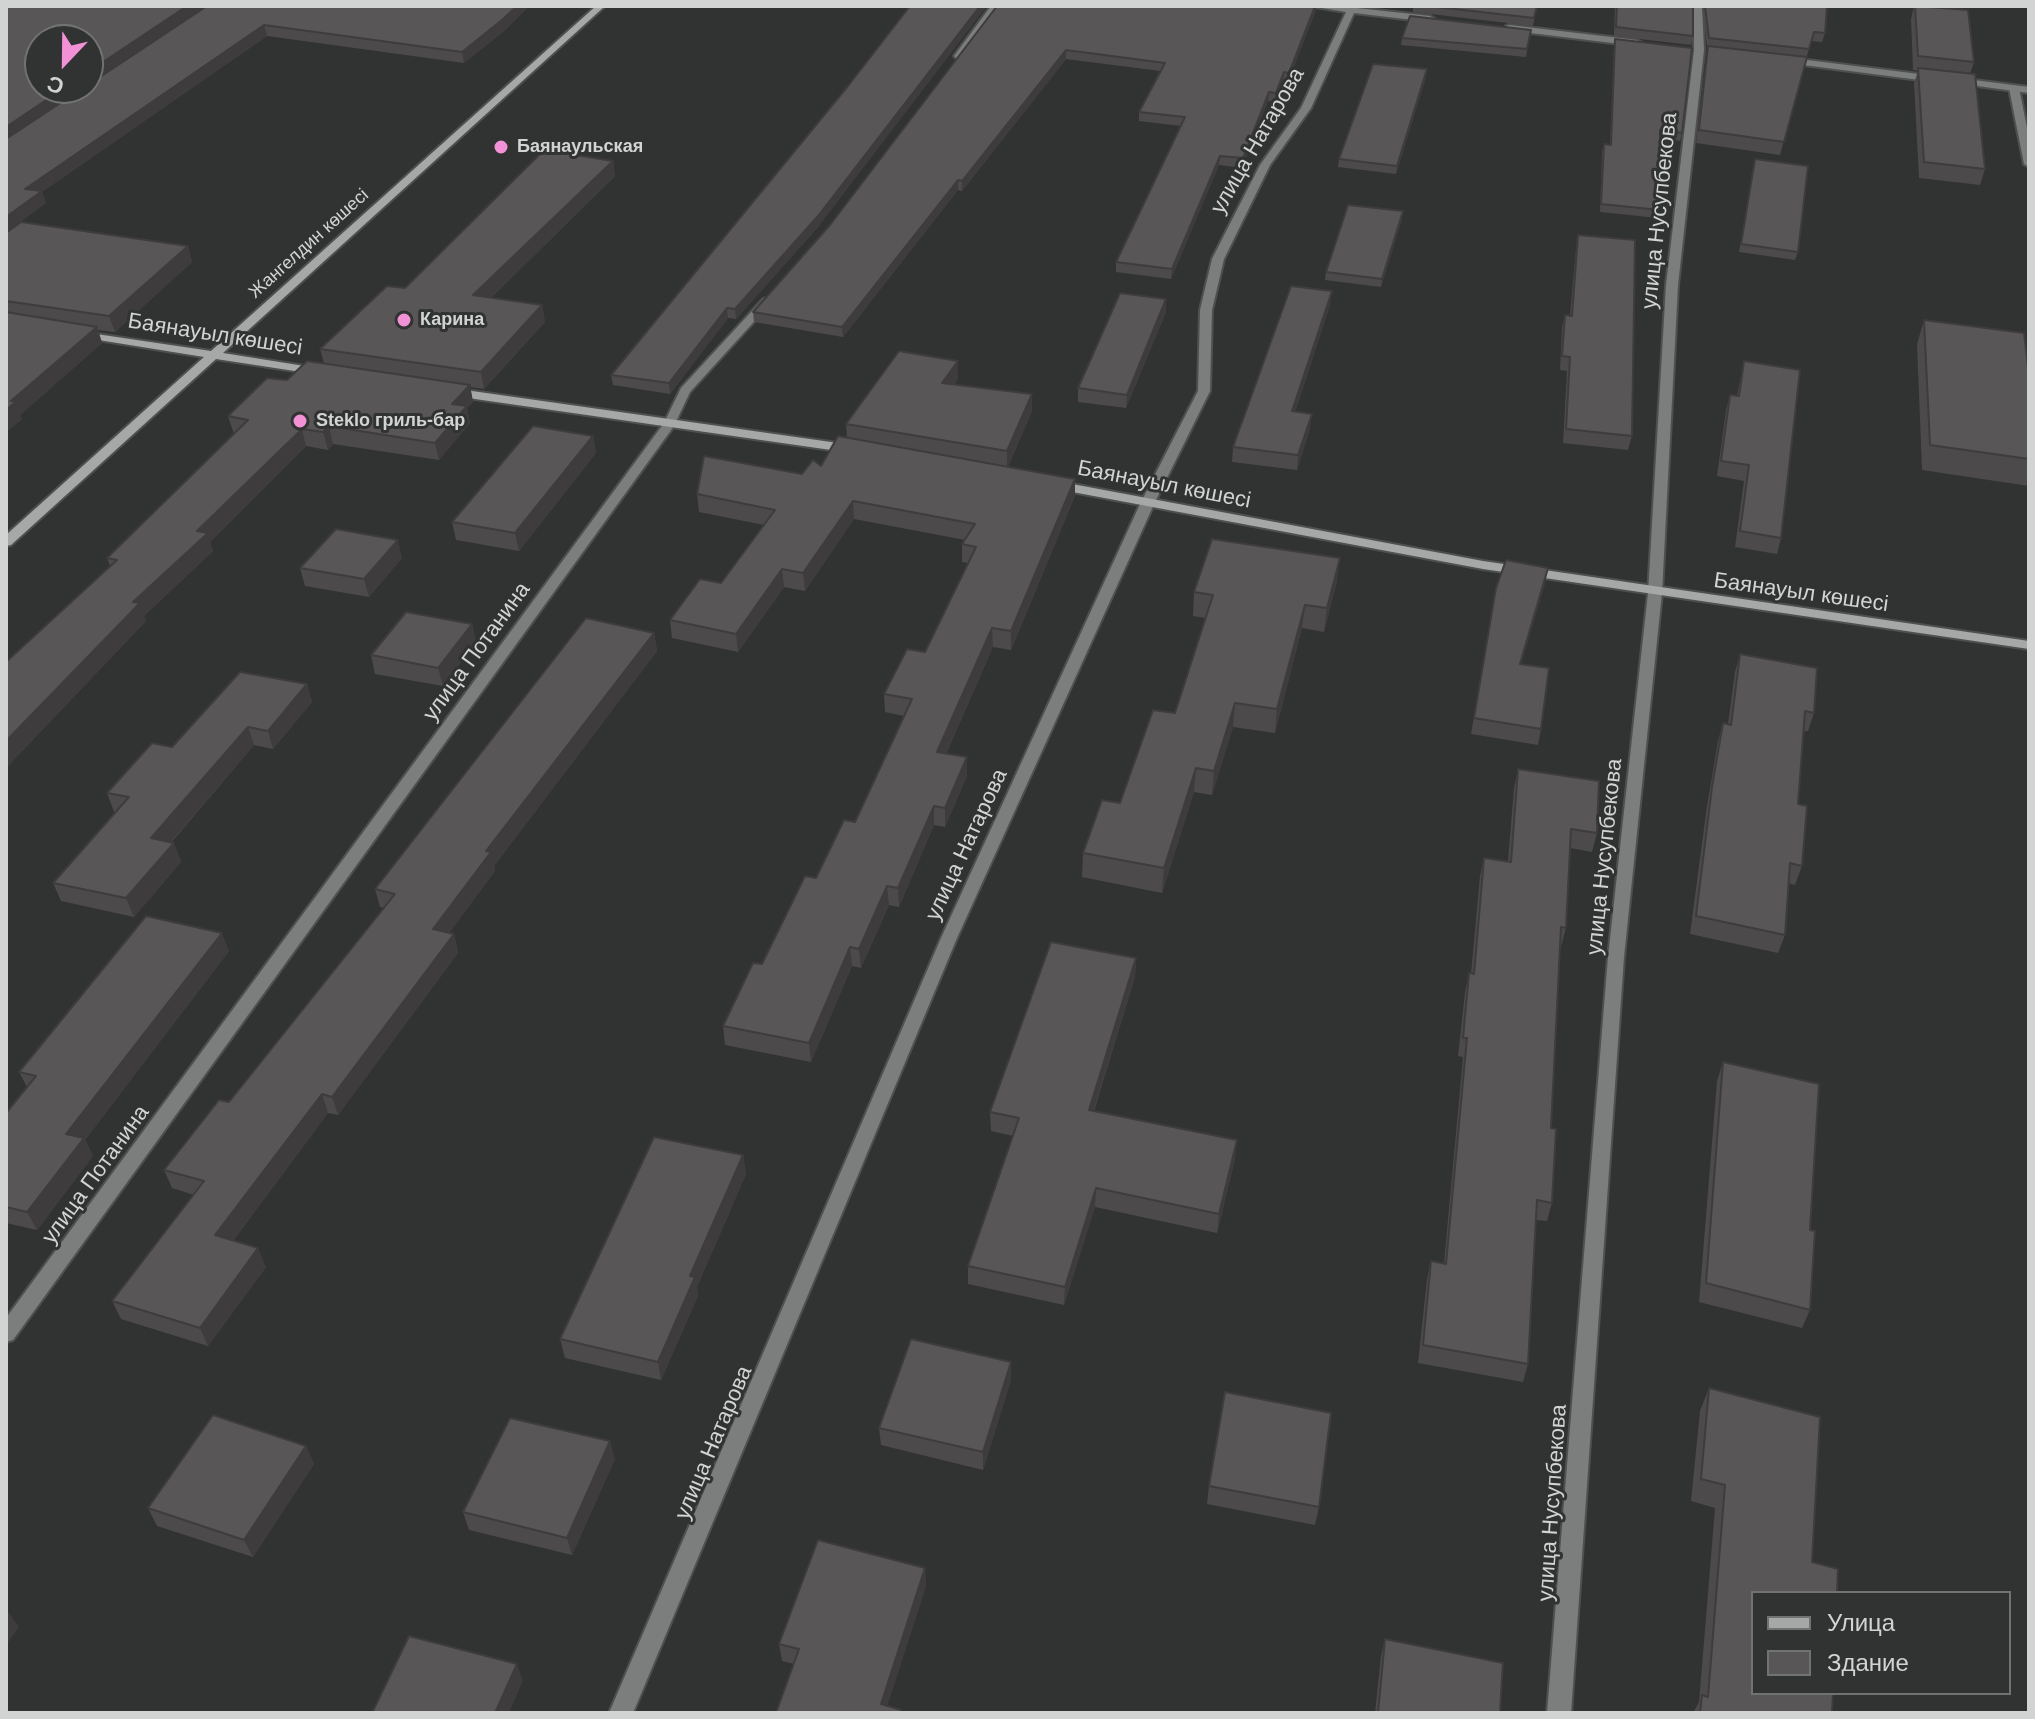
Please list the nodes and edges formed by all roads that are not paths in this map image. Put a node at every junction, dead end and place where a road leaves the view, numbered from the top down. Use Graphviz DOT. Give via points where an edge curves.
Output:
graph roads {
  1 [pos="601,6"];
  2 [pos="996,6"];
  3 [pos="1313,6"];
  4 [pos="1698,6"];
  5 [pos="1352,8"];
  6 [pos="1445,21"];
  7 [pos="1491,26"];
  8 [pos="1656,45"];
  9 [pos="1777,59"];
  10 [pos="951,68"];
  11 [pos="2014,88"];
  12 [pos="2029,90"];
  13 [pos="2029,164"];
  14 [pos="773,293"];
  15 [pos="65,331"];
  16 [pos="214,356"];
  17 [pos="324,373"];
  18 [pos="434,389"];
  19 [pos="670,423"];
  20 [pos="874,452"];
  21 [pos="1042,482"];
  22 [pos="1148,502"];
  23 [pos="6,542"];
  24 [pos="1655,593"];
  25 [pos="2029,645"];
  26 [pos="6,1334"];
  27 [pos="621,1713"];
  28 [pos="1559,1713"];
  1 -- 16 [label="main road, Жангелдин көшесі"];
  2 -- 10 [label="street"];
  3 -- 5 [label="street"];
  4 -- 24 [label="street, улица Нусупбекова" via="1699,50 1672,285"];
  5 -- 6 [label="street"];
  5 -- 22 [label="street, улица Натарова" via="1306,108 1265,165 1218,259 1206,310 1204,391"];
  7 -- 8 [label="street"];
  9 -- 11 [label="street"];
  11 -- 12 [label="street"];
  11 -- 13 [label="street"];
  14 -- 19 [label="street, улица Потанина" via="685,391"];
  15 -- 16 [label="main road, Баянауыл көшесі"];
  16 -- 17 [label="main road, Баянауыл көшесі"];
  16 -- 23 [label="main road, Жангелдин көшесі"];
  18 -- 19 [label="main road"];
  19 -- 20 [label="main road"];
  19 -- 26 [label="street, улица Потанина"];
  21 -- 22 [label="main road, Баянауыл көшесі"];
  22 -- 24 [label="main road, Баянауыл көшесі"];
  22 -- 27 [label="street, улица Натарова" via="949,938"];
  24 -- 25 [label="main road, Баянауыл көшесі"];
  24 -- 28 [label="street, улица Нусупбекова" via="1616,957"];
}
